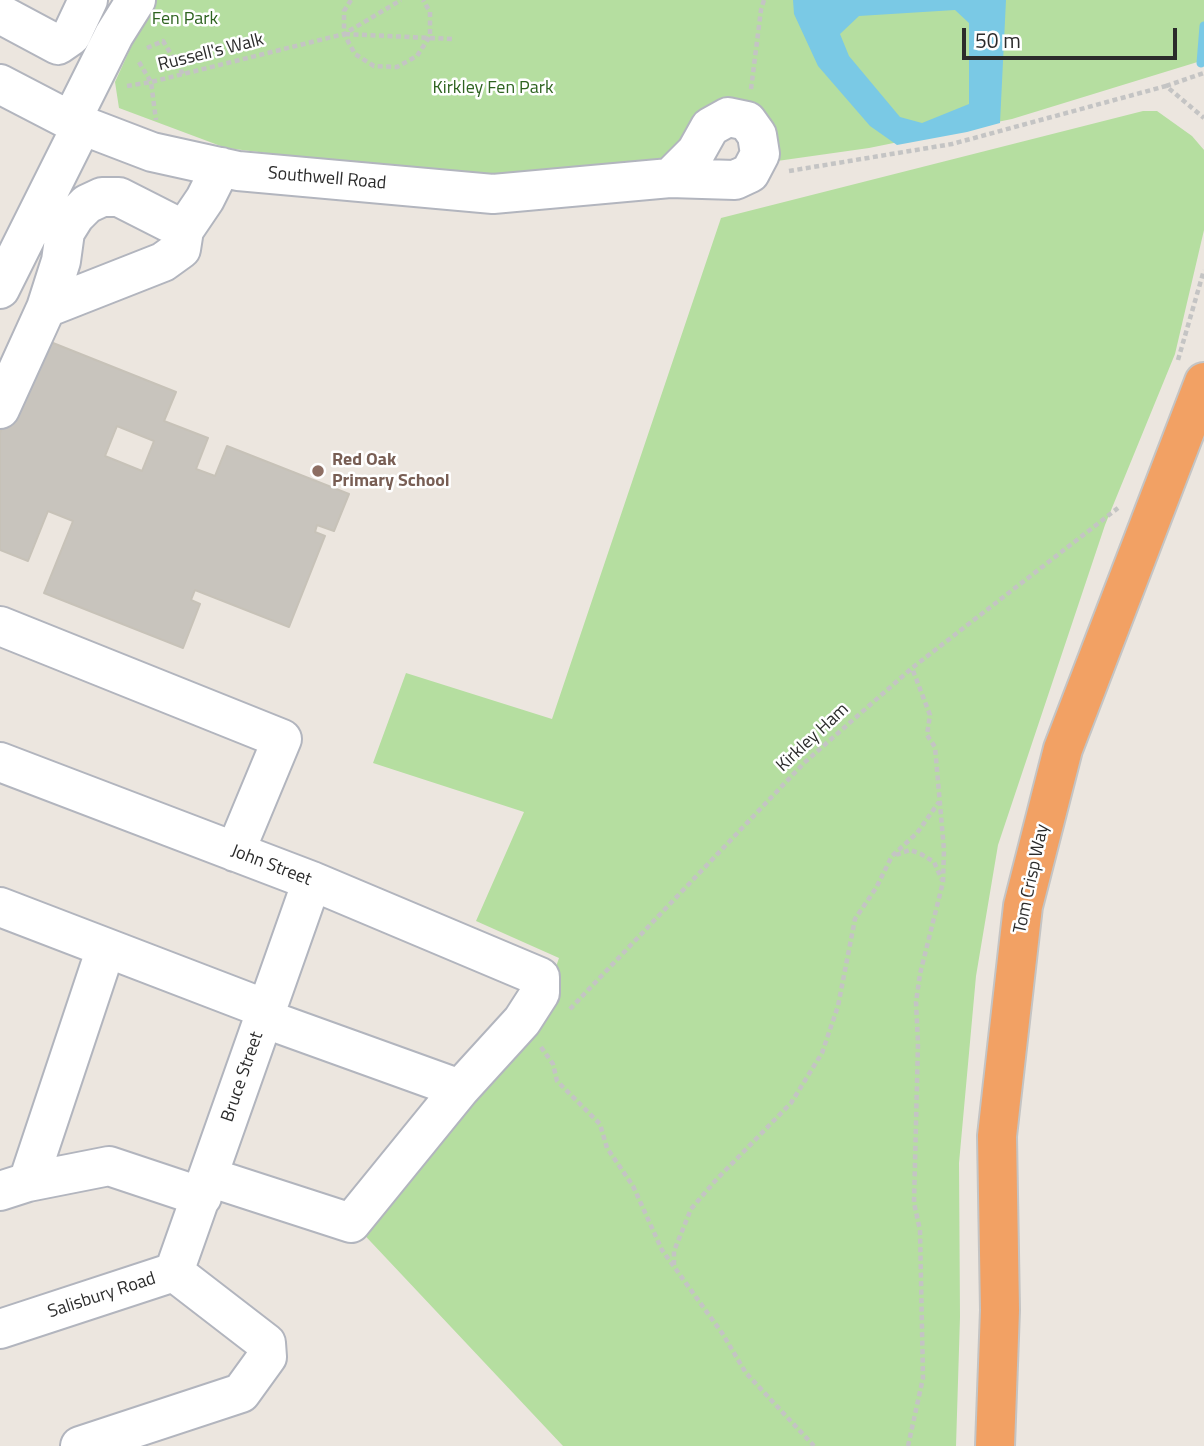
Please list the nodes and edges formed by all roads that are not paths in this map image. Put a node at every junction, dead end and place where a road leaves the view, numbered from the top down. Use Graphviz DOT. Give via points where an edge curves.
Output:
graph roads {
  1 [pos="88,0"];
  2 [pos="136,0"];
  3 [pos="0,14"];
  4 [pos="0,84"];
  5 [pos="79,113"];
  6 [pos="221,167"];
  7 [pos="670,178"];
  8 [pos="184,230"];
  9 [pos="0,289"];
  10 [pos="46,308"];
  11 [pos="1204,382"];
  12 [pos="0,409"];
  13 [pos="0,626"];
  14 [pos="0,762"];
  15 [pos="235,852"];
  16 [pos="312,881"];
  17 [pos="0,906"];
  18 [pos="106,948"];
  19 [pos="264,1014"];
  20 [pos="460,1089"];
  21 [pos="14,1186"];
  22 [pos="205,1187"];
  23 [pos="174,1272"];
  24 [pos="0,1329"];
  25 [pos="80,1446"];
  26 [pos="995,1446"];
  1 -- 3 [label="street" via="71,36 58,45"];
  2 -- 5 [label="street" via="114,35"];
  4 -- 5 [label="street, Southwell Road"];
  5 -- 6 [label="street, Southwell Road" via="152,152"];
  5 -- 9 [label="street"];
  6 -- 7 [label="street, Southwell Road" via="493,194"];
  6 -- 8 [label="street"];
  7 -- 7 [label="street, Southwell Road" via="696,152 710,127 728,117 747,121 757,135 760,154 750,173 735,180"];
  8 -- 10 [label="street" via="181,249 163,262"];
  8 -- 10 [label="street" via="119,197 102,197 87,204 65,232"];
  10 -- 12 [label="street"];
  11 -- 26 [label="highway, Tom Crisp Way" via="1063,749 1023,905 997,1136 1000,1310"];
  13 -- 15 [label="street" via="282,738"];
  14 -- 15 [label="street, John Street"];
  15 -- 16 [label="street, John Street"];
  16 -- 19 [label="street, Bruce Street"];
  16 -- 20 [label="street, John Street" via="540,976 530,1025"];
  17 -- 18 [label="street"];
  18 -- 19 [label="street"];
  18 -- 21 [label="street"];
  19 -- 20 [label="street"];
  19 -- 22 [label="street, Bruce Street"];
  20 -- 22 [label="street" via="351,1223"];
  21 -- 22 [label="street" via="109,1166"];
  22 -- 23 [label="street, Bruce Street"];
  23 -- 24 [label="street, Salisbury Road"];
  23 -- 25 [label="street, Salisbury Road" via="266,1343 267,1357 241,1393"];
}
